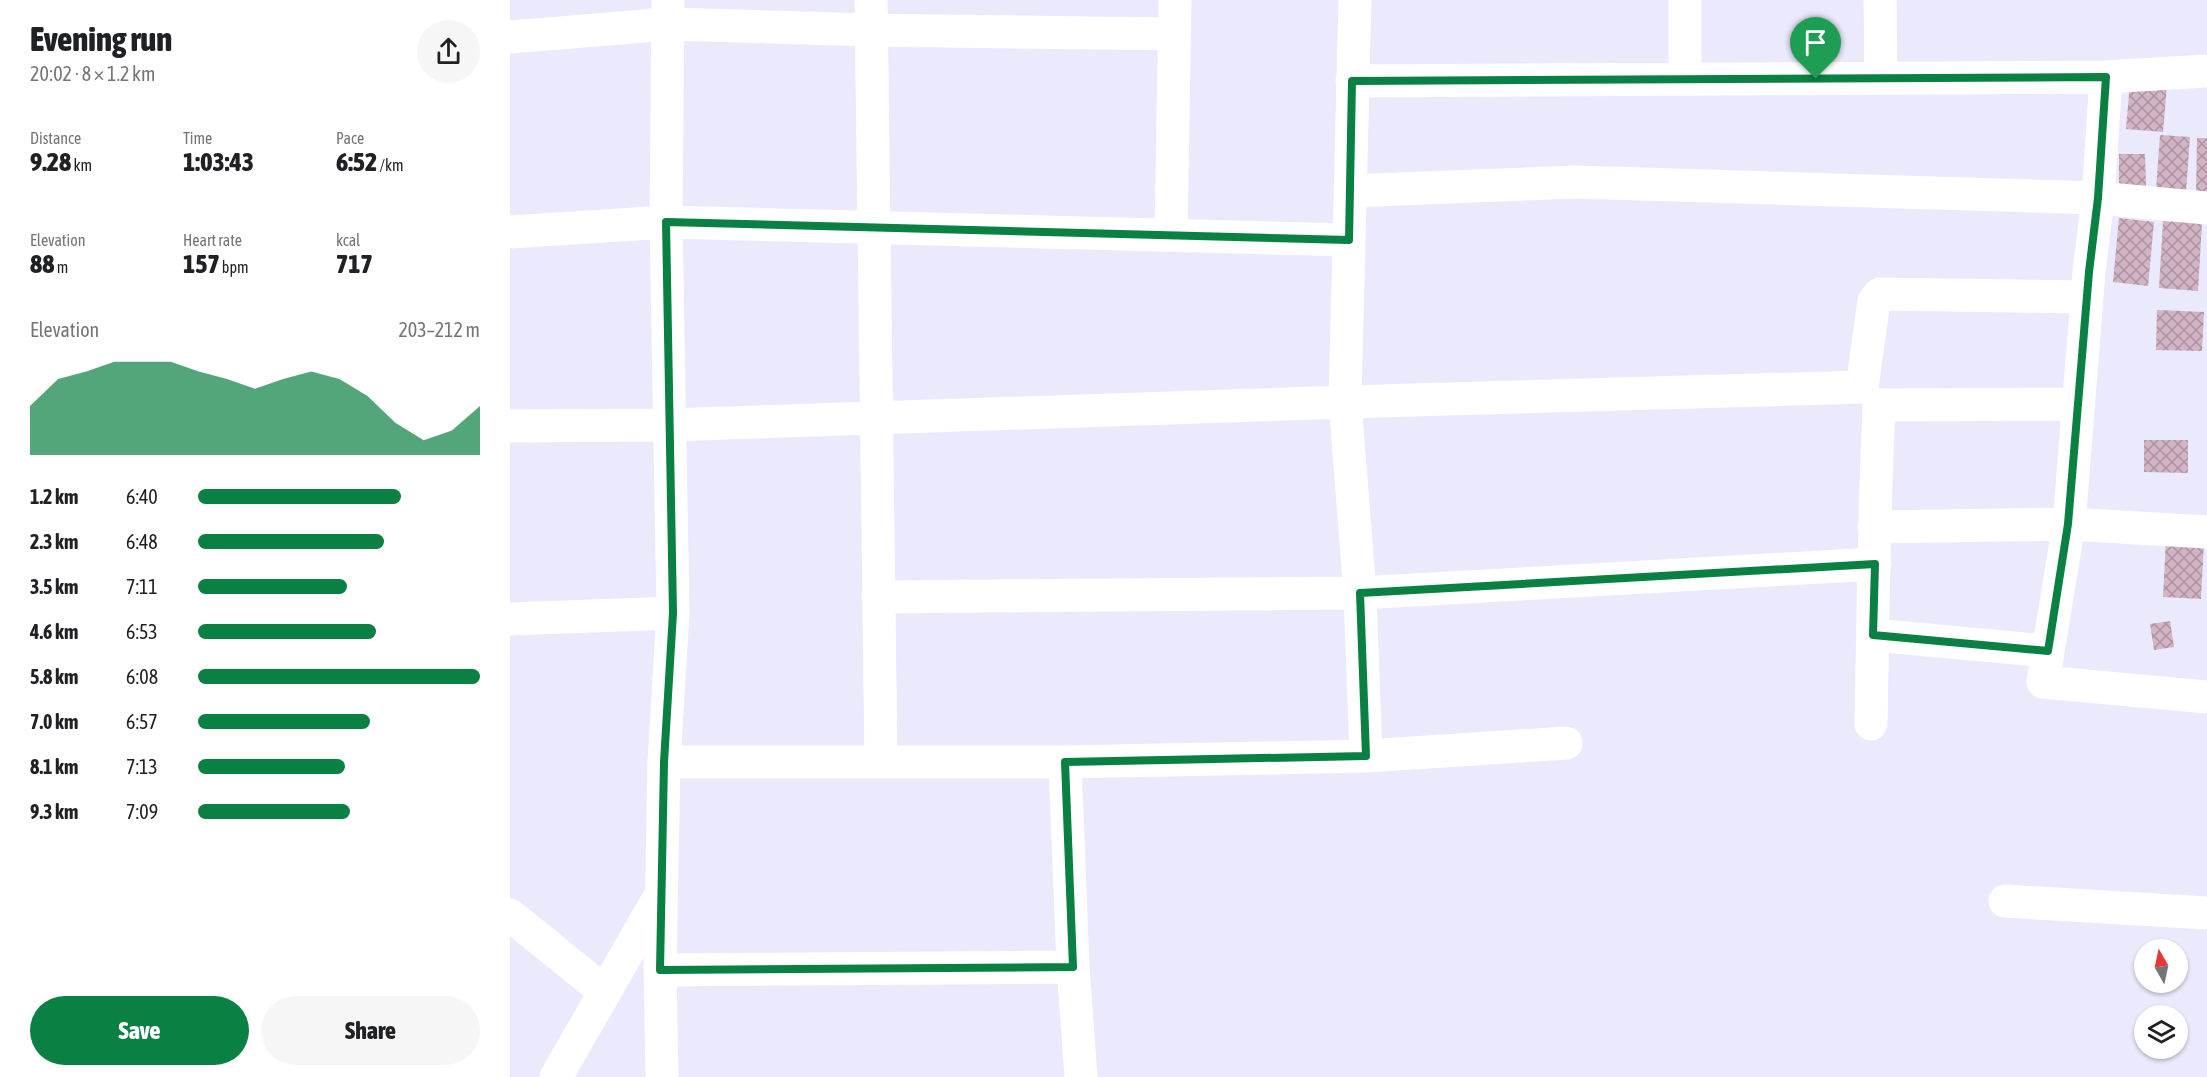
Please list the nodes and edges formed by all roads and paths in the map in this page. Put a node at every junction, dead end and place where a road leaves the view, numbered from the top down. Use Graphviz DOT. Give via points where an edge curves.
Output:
graph roads {
  1 [pos="1175,0"];
  2 [pos="1355,0"];
  3 [pos="1686,0"];
  4 [pos="1880,0"];
  5 [pos="668,12"];
  6 [pos="871,15"];
  7 [pos="1174,34"];
  8 [pos="510,37"];
  9 [pos="2207,71"];
  10 [pos="2106,77"];
  11 [pos="1881,78"];
  12 [pos="1685,79"];
  13 [pos="1352,81"];
  14 [pos="1350,191"];
  15 [pos="2098,198"];
  16 [pos="2207,208"];
  17 [pos="666,222"];
  18 [pos="873,227"];
  19 [pos="510,232"];
  20 [pos="1171,235"];
  21 [pos="1349,240"];
  22 [pos="2087,297"];
  23 [pos="1346,402"];
  24 [pos="2079,404"];
  25 [pos="876,418"];
  26 [pos="668,425"];
  27 [pos="510,426"];
  28 [pos="2068,524"];
  29 [pos="1874,528"];
  30 [pos="2207,532"];
  31 [pos="1875,564"];
  32 [pos="1360,593"];
  33 [pos="878,597"];
  34 [pos="673,613"];
  35 [pos="510,619"];
  36 [pos="1873,635"];
  37 [pos="2048,651"];
  38 [pos="2207,697"];
  39 [pos="1871,724"];
  40 [pos="1566,742"];
  41 [pos="1366,756"];
  42 [pos="664,762"];
  43 [pos="881,762"];
  44 [pos="1065,762"];
  45 [pos="662,893"];
  46 [pos="2005,901"];
  47 [pos="2207,913"];
  48 [pos="510,915"];
  49 [pos="1073,967"];
  50 [pos="660,970"];
  51 [pos="605,992"];
  52 [pos="556,1077"];
  53 [pos="662,1077"];
  54 [pos="1081,1077"];
  1 -- 7 [label="street"];
  2 -- 13 [label="street"];
  3 -- 12 [label="street"];
  4 -- 11 [label="street"];
  5 -- 6 [label="street"];
  5 -- 8 [label="street"];
  5 -- 17 [label="street"];
  6 -- 7 [label="street"];
  6 -- 18 [label="street"];
  7 -- 20 [label="street"];
  9 -- 10 [label="street"];
  10 -- 11 [label="street"];
  10 -- 15 [label="street"];
  11 -- 12 [label="street"];
  12 -- 13 [label="street"];
  13 -- 14 [label="street"];
  14 -- 15 [label="street" via="1576,182"];
  14 -- 21 [label="street"];
  15 -- 16 [label="street"];
  15 -- 22 [label="street"];
  17 -- 18 [label="street"];
  17 -- 19 [label="street"];
  17 -- 26 [label="street"];
  18 -- 20 [label="street"];
  18 -- 25 [label="street"];
  20 -- 21 [label="street"];
  21 -- 23 [label="street"];
  22 -- 23 [label="street" via="1880,294 1874,301 1862,387"];
  22 -- 24 [label="street"];
  23 -- 25 [label="street"];
  23 -- 32 [label="street"];
  24 -- 28 [label="street"];
  24 -- 29 [label="street" via="1879,405"];
  25 -- 26 [label="street"];
  25 -- 33 [label="street"];
  26 -- 27 [label="street"];
  26 -- 34 [label="street"];
  28 -- 29 [label="street"];
  28 -- 30 [label="street"];
  28 -- 37 [label="street"];
  29 -- 31 [label="street"];
  31 -- 32 [label="street"];
  31 -- 36 [label="street"];
  32 -- 33 [label="street"];
  32 -- 41 [label="street"];
  33 -- 43 [label="street"];
  34 -- 35 [label="street"];
  34 -- 42 [label="street"];
  36 -- 37 [label="street"];
  36 -- 39 [label="street"];
  37 -- 38 [label="street" via="2043,682"];
  40 -- 41 [label="street"];
  41 -- 44 [label="street"];
  42 -- 43 [label="street"];
  42 -- 45 [label="street"];
  43 -- 44 [label="street"];
  44 -- 49 [label="street"];
  45 -- 50 [label="street"];
  45 -- 51 [label="street"];
  46 -- 47 [label="street"];
  48 -- 51 [label="street"];
  49 -- 50 [label="street"];
  49 -- 54 [label="street"];
  50 -- 53 [label="street"];
  51 -- 52 [label="street"];
}
